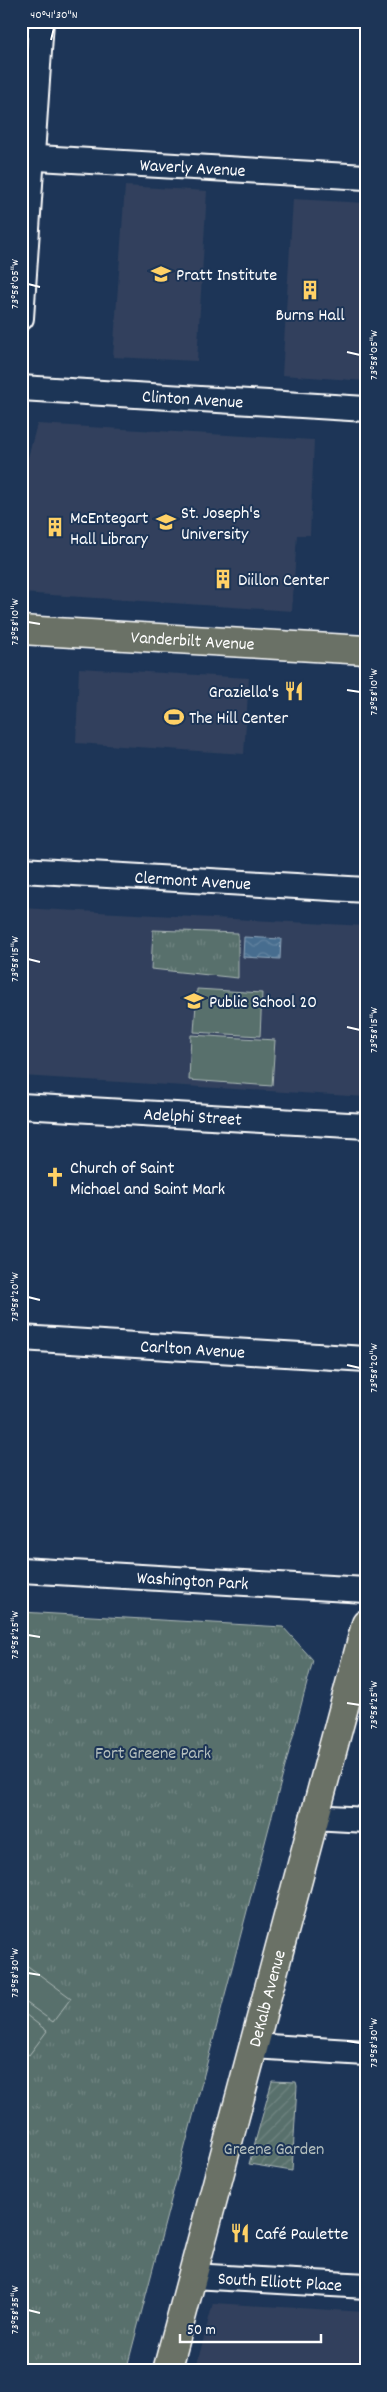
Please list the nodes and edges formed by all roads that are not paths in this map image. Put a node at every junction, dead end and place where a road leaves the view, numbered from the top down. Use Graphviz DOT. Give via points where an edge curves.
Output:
graph roads {
  1 [pos="42,21"];
  2 [pos="27,157"];
  3 [pos="366,178"];
  4 [pos="21,318"];
  5 [pos="21,388"];
  6 [pos="366,409"];
  7 [pos="21,630"];
  8 [pos="366,650"];
  9 [pos="21,870"];
  10 [pos="366,890"];
  11 [pos="21,1106"];
  12 [pos="366,1126"];
  13 [pos="21,1338"];
  14 [pos="366,1359"];
  15 [pos="21,1570"];
  16 [pos="366,1590"];
  17 [pos="366,1624"];
  18 [pos="313,1817"];
  19 [pos="366,1820"];
  20 [pos="253,2046"];
  21 [pos="366,2053"];
  22 [pos="192,2276"];
  23 [pos="366,2286"];
  24 [pos="167,2371"];
  1 -- 2 [label="street"];
  2 -- 3 [label="street, Waverly Avenue"];
  2 -- 4 [label="street"];
  5 -- 6 [label="street, Clinton Avenue"];
  7 -- 8 [label="main road, Vanderbilt Avenue"];
  9 -- 10 [label="street, Clermont Avenue"];
  11 -- 12 [label="street, Adelphi Street"];
  13 -- 14 [label="street, Carlton Avenue"];
  15 -- 16 [label="street, Washington Park"];
  17 -- 18 [label="main road, DeKalb Avenue"];
  18 -- 19 [label="street"];
  18 -- 20 [label="main road, DeKalb Avenue"];
  20 -- 21 [label="street"];
  20 -- 22 [label="main road, DeKalb Avenue"];
  22 -- 23 [label="street, South Elliott Place"];
  22 -- 24 [label="main road, DeKalb Avenue"];
}
